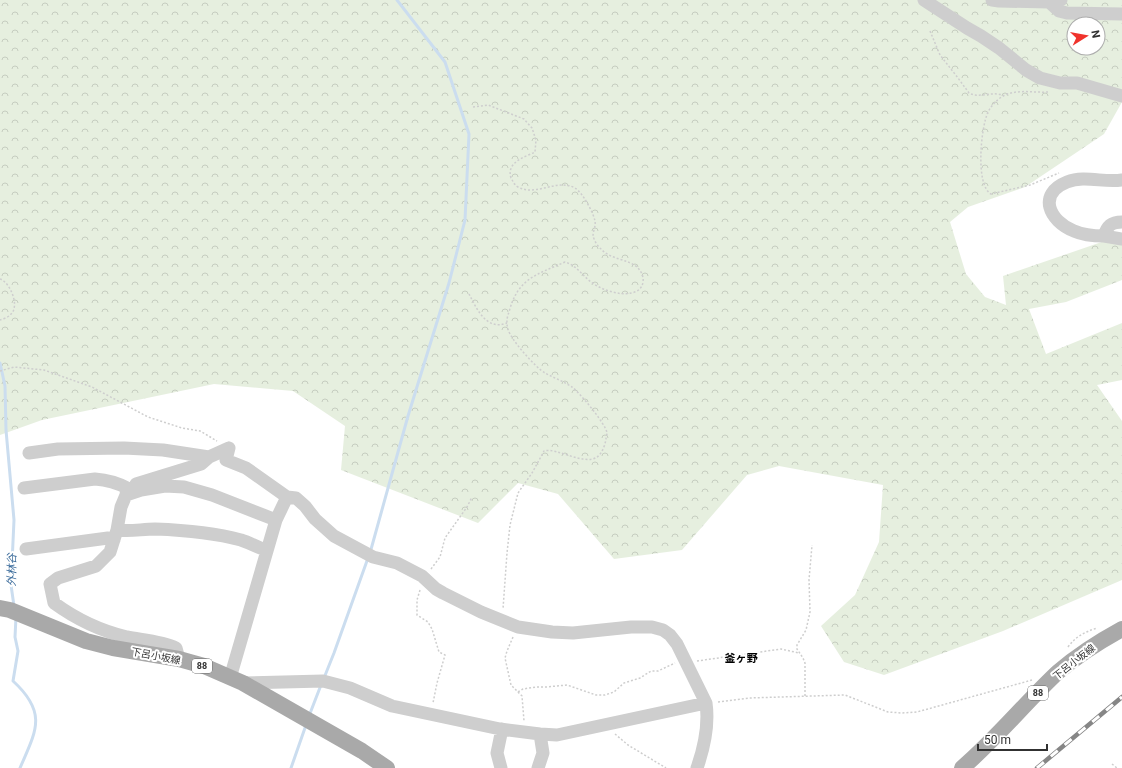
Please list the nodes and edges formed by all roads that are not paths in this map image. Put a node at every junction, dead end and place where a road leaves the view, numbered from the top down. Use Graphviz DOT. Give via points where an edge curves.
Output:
graph roads {
  1 [pos="924,0"];
  2 [pos="992,0"];
  3 [pos="1015,1"];
  4 [pos="1055,1"];
  5 [pos="1122,14"];
  6 [pos="1122,96"];
  7 [pos="1122,180"];
  8 [pos="1122,222"];
  9 [pos="1104,236"];
  10 [pos="1122,239"];
  11 [pos="29,453"];
  12 [pos="209,457"];
  13 [pos="24,488"];
  14 [pos="126,492"];
  15 [pos="286,497"];
  16 [pos="276,520"];
  17 [pos="116,535"];
  18 [pos="26,549"];
  19 [pos="267,550"];
  20 [pos="0,608"];
  21 [pos="1122,629"];
  22 [pos="179,659"];
  23 [pos="236,680"];
  24 [pos="706,704"];
  25 [pos="502,729"];
  26 [pos="535,733"];
  27 [pos="387,768"];
  28 [pos="501,768"];
  29 [pos="538,768"];
  30 [pos="697,768"];
  31 [pos="962,768"];
  1 -- 6 [label="street" via="999,48 1040,78 1060,83 1076,83"];
  2 -- 3 [label="street"];
  3 -- 4 [label="street"];
  4 -- 5 [label="street" via="1059,11 1067,13"];
  7 -- 9 [label="street" via="1069,181 1056,188 1049,197 1050,209 1055,219 1064,226 1074,232"];
  8 -- 9 [label="street" via="1110,224"];
  9 -- 10 [label="street"];
  11 -- 12 [label="street" via="58,449 124,448 163,450"];
  12 -- 14 [label="street" via="201,464 135,484"];
  12 -- 15 [label="street" via="229,448 226,460 246,468"];
  13 -- 14 [label="street" via="106,480 118,484"];
  14 -- 16 [label="street" via="184,486"];
  14 -- 17 [label="street"];
  15 -- 16 [label="street"];
  15 -- 24 [label="street" via="296,498 334,536 369,555 396,563 425,579 443,593 518,627 572,633 612,628 652,627 663,630 676,644"];
  16 -- 19 [label="street"];
  17 -- 18 [label="street"];
  17 -- 19 [label="street" via="124,531 142,529 178,530 240,540"];
  17 -- 22 [label="street" via="110,552 96,566 58,578 50,584 54,603 98,628 168,644 176,648"];
  19 -- 23 [label="street"];
  20 -- 22 [label="main road, 下呂小坂線 / 88" via="86,641"];
  21 -- 31 [label="main road, 下呂小坂線 / 88" via="1092,646 1060,671 992,742"];
  22 -- 23 [label="main road, 下呂小坂線 / 88" via="204,666"];
  23 -- 25 [label="street" via="323,681 350,688 392,706"];
  23 -- 27 [label="main road, 下呂小坂線 / 88" via="362,751"];
  24 -- 26 [label="street" via="558,735"];
  24 -- 30 [label="street" via="706,724"];
  25 -- 26 [label="street"];
  25 -- 28 [label="street" via="497,753"];
  26 -- 29 [label="street" via="543,753"];
}
